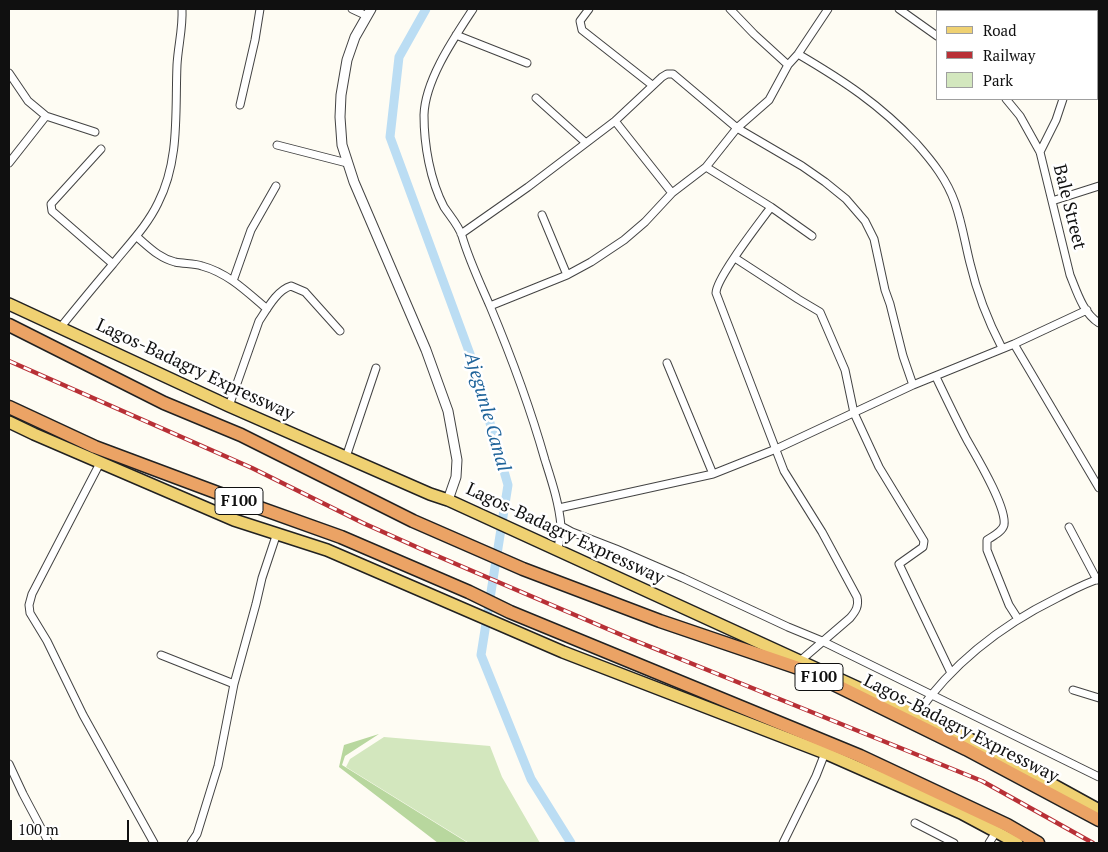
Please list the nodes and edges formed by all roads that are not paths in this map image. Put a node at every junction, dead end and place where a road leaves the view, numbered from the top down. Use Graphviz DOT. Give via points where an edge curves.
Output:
graph roads {
  1 [pos="182,9"];
  2 [pos="260,9"];
  3 [pos="352,9"];
  4 [pos="473,9"];
  5 [pos="589,9"];
  6 [pos="730,9"];
  7 [pos="828,9"];
  8 [pos="899,9"];
  9 [pos="369,12"];
  10 [pos="456,35"];
  11 [pos="936,35"];
  12 [pos="798,54"];
  13 [pos="527,63"];
  14 [pos="788,65"];
  15 [pos="9,73"];
  16 [pos="652,86"];
  17 [pos="536,98"];
  18 [pos="1007,100"];
  19 [pos="1063,100"];
  20 [pos="240,105"];
  21 [pos="46,116"];
  22 [pos="615,121"];
  23 [pos="737,128"];
  24 [pos="95,132"];
  25 [pos="586,143"];
  26 [pos="277,145"];
  27 [pos="101,149"];
  28 [pos="1040,152"];
  29 [pos="9,163"];
  30 [pos="347,164"];
  31 [pos="706,167"];
  32 [pos="276,186"];
  33 [pos="1099,186"];
  34 [pos="672,193"];
  35 [pos="1052,201"];
  36 [pos="771,207"];
  37 [pos="542,215"];
  38 [pos="461,234"];
  39 [pos="812,236"];
  40 [pos="137,237"];
  41 [pos="736,258"];
  42 [pos="113,264"];
  43 [pos="567,275"];
  44 [pos="233,281"];
  45 [pos="9,304"];
  46 [pos="490,306"];
  47 [pos="267,309"];
  48 [pos="1087,310"];
  49 [pos="1099,323"];
  50 [pos="9,325"];
  51 [pos="60,328"];
  52 [pos="340,331"];
  53 [pos="1014,344"];
  54 [pos="1002,348"];
  55 [pos="667,363"];
  56 [pos="376,368"];
  57 [pos="936,377"];
  58 [pos="913,385"];
  59 [pos="229,406"];
  60 [pos="9,407"];
  61 [pos="854,413"];
  62 [pos="9,422"];
  63 [pos="776,449"];
  64 [pos="346,456"];
  65 [pos="100,463"];
  66 [pos="713,474"];
  67 [pos="1099,488"];
  68 [pos="448,500"];
  69 [pos="559,508"];
  70 [pos="561,526"];
  71 [pos="1068,527"];
  72 [pos="277,533"];
  73 [pos="558,550"];
  74 [pos="1098,579"];
  75 [pos="1018,619"];
  76 [pos="822,641"];
  77 [pos="161,655"];
  78 [pos="800,661"];
  79 [pos="951,673"];
  80 [pos="234,684"];
  81 [pos="1074,690"];
  82 [pos="931,694"];
  83 [pos="1099,698"];
  84 [pos="916,714"];
  85 [pos="825,753"];
  86 [pos="9,764"];
  87 [pos="1099,777"];
  88 [pos="1099,810"];
  89 [pos="1099,820"];
  90 [pos="915,823"];
  91 [pos="996,832"];
  92 [pos="49,843"];
  93 [pos="154,843"];
  94 [pos="191,843"];
  95 [pos="783,843"];
  96 [pos="954,843"];
  97 [pos="989,843"];
  98 [pos="1017,843"];
  99 [pos="1038,843"];
  1 -- 40 [label="street" via="174,151 169,176 157,206"];
  2 -- 20 [label="street"];
  3 -- 9 [label="street"];
  4 -- 10 [label="street"];
  5 -- 16 [label="street" via="580,21 582,30"];
  6 -- 14 [label="street"];
  7 -- 12 [label="street"];
  8 -- 11 [label="street"];
  9 -- 30 [label="street" via="354,37 341,95 342,146"];
  10 -- 13 [label="street"];
  10 -- 38 [label="street" via="432,82 424,114 426,146 434,180 444,206"];
  12 -- 14 [label="street"];
  12 -- 54 [label="street" via="876,104 933,161 955,203 987,319"];
  14 -- 23 [label="street" via="768,100"];
  15 -- 21 [label="street" via="28,101"];
  16 -- 22 [label="street"];
  16 -- 23 [label="street" via="667,74 677,76"];
  17 -- 25 [label="street"];
  18 -- 28 [label="street, Bale Street" via="1020,116"];
  19 -- 28 [label="street"];
  21 -- 24 [label="street"];
  21 -- 29 [label="street"];
  22 -- 25 [label="street"];
  22 -- 34 [label="street"];
  23 -- 31 [label="street"];
  23 -- 58 [label="street" via="810,171 846,199 865,221 874,239 885,290"];
  25 -- 38 [label="street"];
  26 -- 30 [label="street"];
  27 -- 42 [label="street" via="51,207"];
  28 -- 35 [label="street, Bale Street"];
  30 -- 68 [label="street" via="426,350 448,411 457,460 456,477"];
  31 -- 34 [label="street"];
  31 -- 36 [label="street"];
  32 -- 44 [label="street" via="251,230"];
  33 -- 35 [label="street"];
  34 -- 43 [label="street" via="624,240"];
  35 -- 48 [label="street, Bale Street" via="1070,275"];
  36 -- 39 [label="street"];
  36 -- 41 [label="street"];
  37 -- 43 [label="street"];
  38 -- 46 [label="street"];
  40 -- 42 [label="street"];
  40 -- 44 [label="street" via="166,259 203,266"];
  41 -- 61 [label="street" via="820,312 845,370"];
  41 -- 63 [label="street" via="716,287 716,293"];
  42 -- 51 [label="street"];
  43 -- 46 [label="street"];
  44 -- 47 [label="street"];
  45 -- 51 [label="main road, Lagos-Badagry Expressway"];
  46 -- 69 [label="street" via="522,387"];
  47 -- 52 [label="street" via="286,287 298,287"];
  47 -- 59 [label="street" via="254,334"];
  48 -- 49 [label="street, Bale Street"];
  48 -- 53 [label="street"];
  50 -- 89 [label="highway, Lagos-Badagry Expressway / F100" via="164,403 241,435 483,552 660,621 807,671 966,749"];
  51 -- 59 [label="main road, Lagos-Badagry Expressway"];
  53 -- 54 [label="street"];
  53 -- 67 [label="street"];
  54 -- 57 [label="street"];
  55 -- 66 [label="street"];
  56 -- 64 [label="street"];
  57 -- 58 [label="street"];
  57 -- 75 [label="street" via="1001,510 1004,524 987,540 987,550"];
  58 -- 61 [label="street"];
  59 -- 64 [label="main road, Lagos-Badagry Expressway"];
  60 -- 99 [label="highway, F100" via="95,447 341,537 510,612 860,756"];
  61 -- 63 [label="street"];
  61 -- 79 [label="street" via="879,466 924,541 923,547 900,562 900,568"];
  62 -- 65 [label="main road"];
  63 -- 66 [label="street"];
  63 -- 76 [label="street" via="784,471 857,597 856,610 850,618"];
  64 -- 68 [label="main road, Lagos-Badagry Expressway"];
  65 -- 72 [label="main road" via="234,520"];
  65 -- 93 [label="street" via="32,594 30,613"];
  66 -- 69 [label="street"];
  68 -- 73 [label="main road, Lagos-Badagry Expressway"];
  69 -- 70 [label="street"];
  70 -- 73 [label="street"];
  70 -- 76 [label="street"];
  71 -- 74 [label="street"];
  72 -- 80 [label="street" via="264,568"];
  72 -- 85 [label="main road" via="327,550 563,652"];
  73 -- 78 [label="main road, Lagos-Badagry Expressway"];
  74 -- 75 [label="street"];
  75 -- 79 [label="street"];
  76 -- 78 [label="street"];
  76 -- 82 [label="street"];
  77 -- 80 [label="street"];
  78 -- 84 [label="main road, Lagos-Badagry Expressway"];
  79 -- 82 [label="street"];
  80 -- 94 [label="street" via="218,766 198,834"];
  81 -- 83 [label="street"];
  82 -- 84 [label="street"];
  82 -- 87 [label="street"];
  84 -- 88 [label="main road, Lagos-Badagry Expressway" via="968,738"];
  85 -- 91 [label="main road" via="961,813"];
  85 -- 95 [label="street"];
  86 -- 92 [label="street"];
  90 -- 96 [label="street"];
  91 -- 97 [label="street"];
  91 -- 98 [label="main road"];
}
